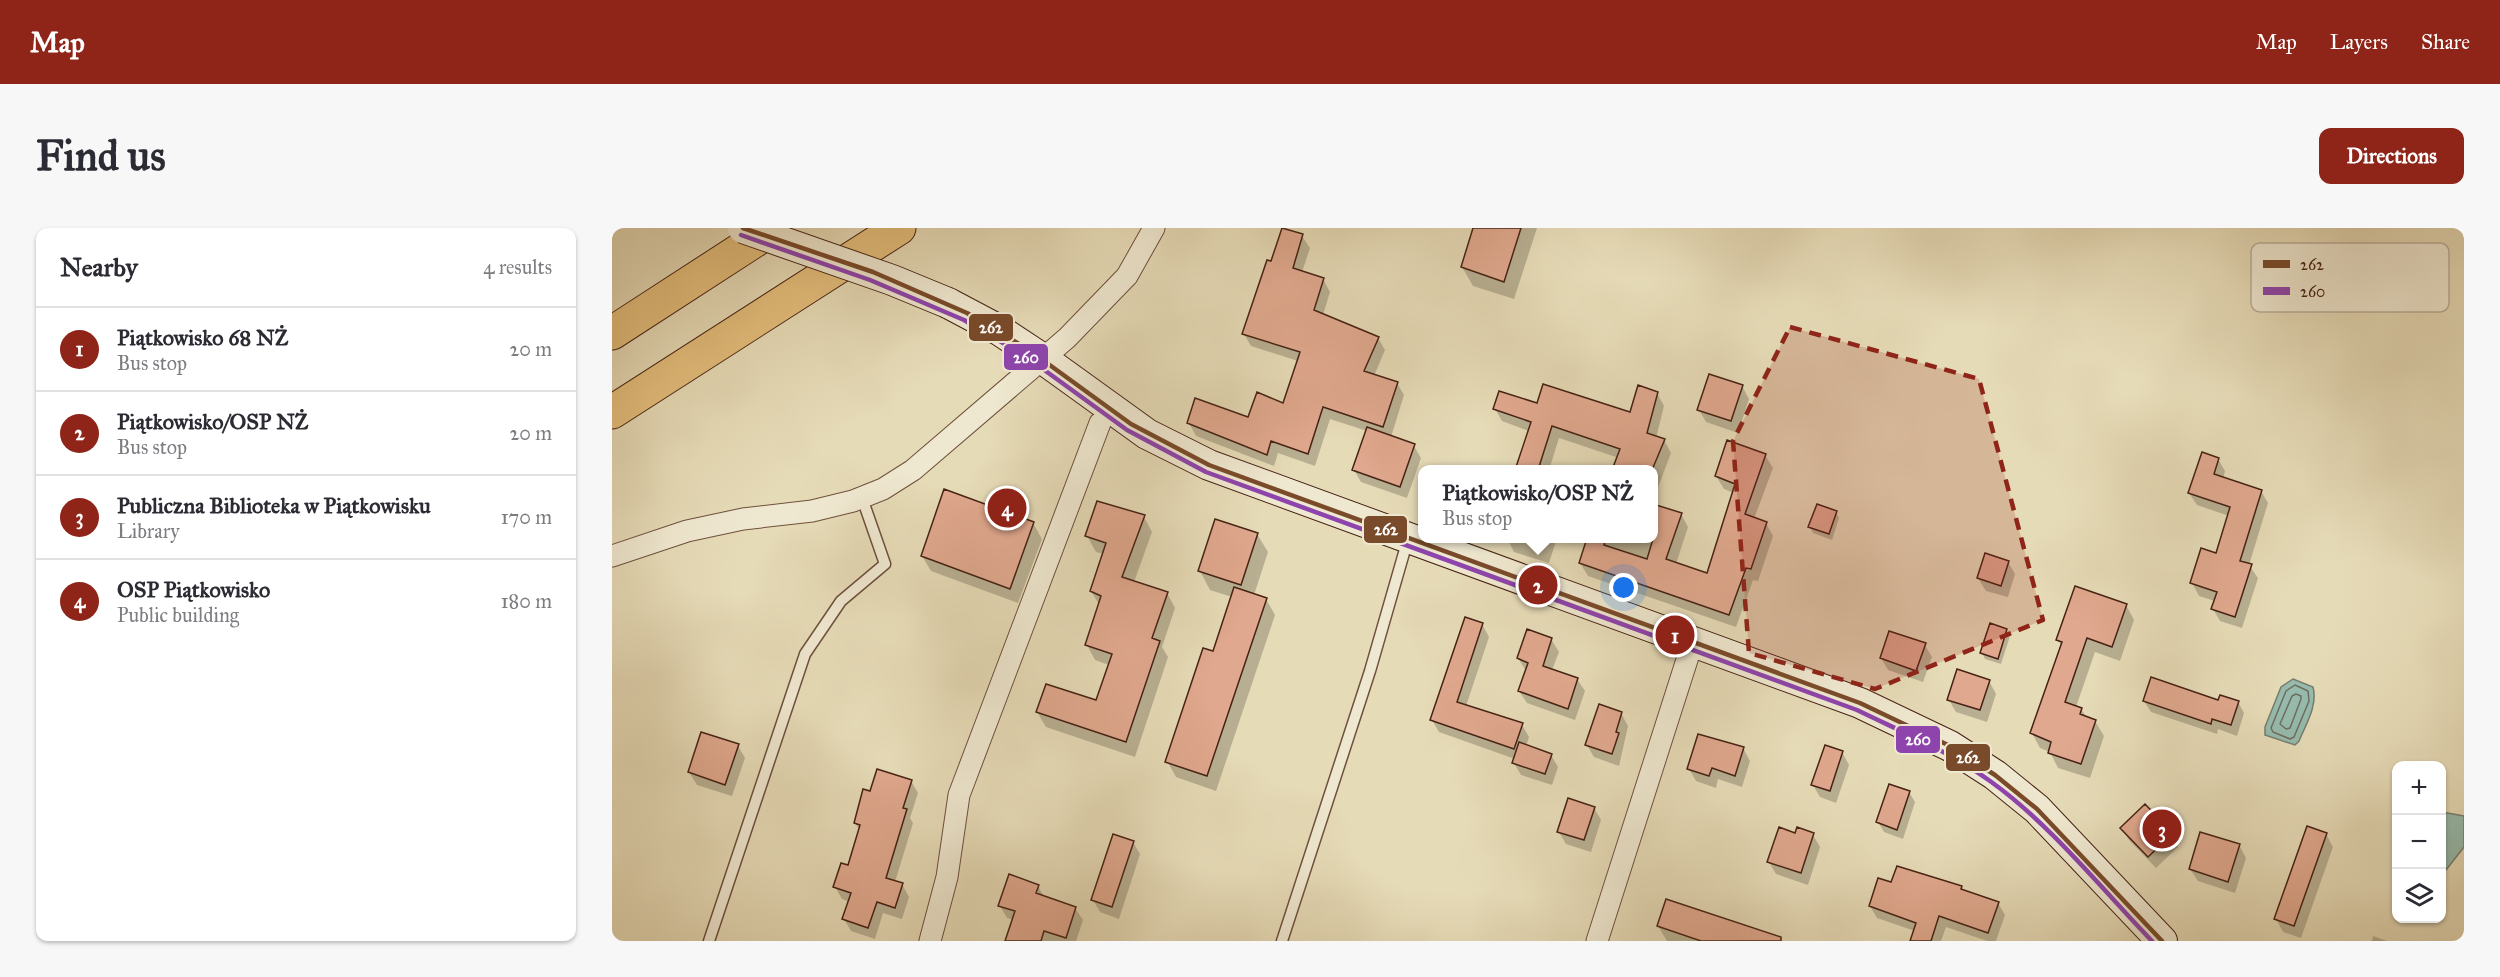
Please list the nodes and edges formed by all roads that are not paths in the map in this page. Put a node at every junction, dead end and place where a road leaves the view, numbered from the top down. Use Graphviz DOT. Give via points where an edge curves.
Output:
graph roads {
  1 [pos="743,228"];
  2 [pos="774,228"];
  3 [pos="899,228"];
  4 [pos="1154,228"];
  5 [pos="612,333"];
  6 [pos="1043,359"];
  7 [pos="612,412"];
  8 [pos="1100,423"];
  9 [pos="862,498"];
  10 [pos="1408,538"];
  11 [pos="1418,542"];
  12 [pos="1422,543"];
  13 [pos="612,556"];
  14 [pos="1693,641"];
  15 [pos="709,941"];
  16 [pos="930,941"];
  17 [pos="1282,941"];
  18 [pos="1597,941"];
  19 [pos="2162,941"];
  1 -- 6 [label="street, bridge" via="948,303"];
  2 -- 5 [label="highway"];
  3 -- 7 [label="highway"];
  4 -- 6 [label="street" via="1127,276"];
  6 -- 9 [label="street" via="913,470"];
  6 -- 10 [label="street" via="1121,417 1178,450"];
  8 -- 16 [label="street" via="959,795 947,877"];
  9 -- 13 [label="street" via="812,511 743,519 687,531"];
  9 -- 15 [label="lane" via="885,564 841,601 805,654"];
  10 -- 11 [label="street"];
  10 -- 17 [label="lane" via="1370,670"];
  12 -- 14 [label="street"];
  14 -- 18 [label="street"];
  14 -- 19 [label="street" via="1860,703 1959,751 2037,809"];
}
